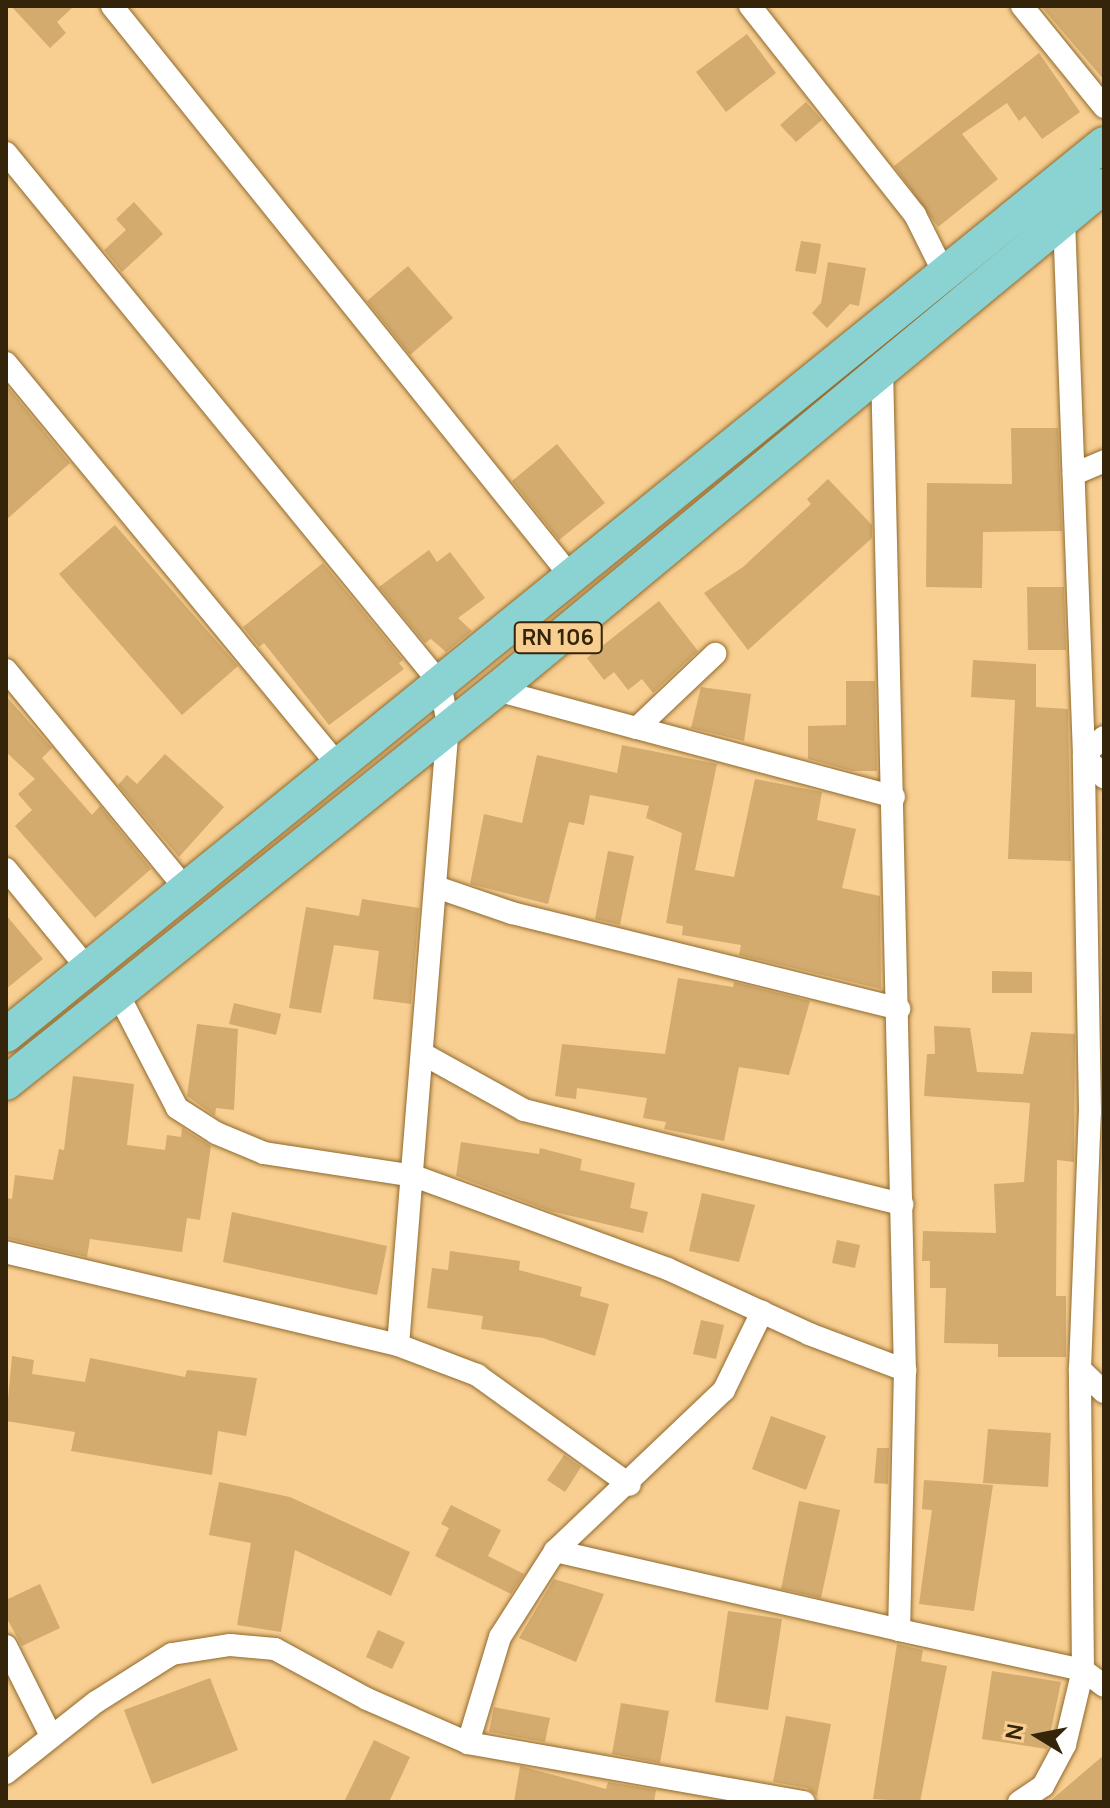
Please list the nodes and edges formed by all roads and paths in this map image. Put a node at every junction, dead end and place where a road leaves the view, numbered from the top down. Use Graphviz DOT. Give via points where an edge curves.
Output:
graph roads {
  1 [pos="112,6"];
  2 [pos="750,6"];
  3 [pos="1022,6"];
  4 [pos="1104,107"];
  5 [pos="1104,144"];
  6 [pos="6,153"];
  7 [pos="1104,186"];
  8 [pos="1064,219"];
  9 [pos="944,273"];
  10 [pos="6,363"];
  11 [pos="882,368"];
  12 [pos="1104,461"];
  13 [pos="1074,474"];
  14 [pos="572,578"];
  15 [pos="715,654"];
  16 [pos="6,670"];
  17 [pos="440,683"];
  18 [pos="496,690"];
  19 [pos="448,724"];
  20 [pos="637,728"];
  21 [pos="1104,737"];
  22 [pos="1084,755"];
  23 [pos="338,765"];
  24 [pos="1104,777"];
  25 [pos="894,797"];
  26 [pos="6,869"];
  27 [pos="436,887"];
  28 [pos="186,889"];
  29 [pos="88,969"];
  30 [pos="118,994"];
  31 [pos="899,1009"];
  32 [pos="6,1035"];
  33 [pos="423,1054"];
  34 [pos="6,1083"];
  35 [pos="1097,1118"];
  36 [pos="414,1176"];
  37 [pos="902,1204"];
  38 [pos="6,1252"];
  39 [pos="762,1312"];
  40 [pos="398,1345"];
  41 [pos="1080,1369"];
  42 [pos="905,1370"];
  43 [pos="1104,1392"];
  44 [pos="630,1485"];
  45 [pos="555,1551"];
  46 [pos="899,1630"];
  47 [pos="6,1646"];
  48 [pos="1083,1670"];
  49 [pos="1104,1686"];
  50 [pos="51,1736"];
  51 [pos="468,1743"];
  52 [pos="6,1773"];
  53 [pos="1048,1794"];
  54 [pos="804,1802"];
  55 [pos="1019,1802"];
  1 -- 14 [label="street"];
  2 -- 9 [label="street" via="915,215"];
  3 -- 4 [label="street"];
  5 -- 9 [label="main road, RN 106"];
  6 -- 17 [label="street"];
  7 -- 8 [label="main road, RN 106"];
  8 -- 11 [label="main road, RN 106"];
  8 -- 13 [label="street"];
  9 -- 14 [label="main road, RN 106"];
  10 -- 23 [label="street"];
  11 -- 18 [label="main road, RN 106"];
  11 -- 25 [label="street"];
  12 -- 13 [label="street"];
  13 -- 22 [label="street"];
  14 -- 17 [label="main road, RN 106"];
  15 -- 20 [label="street"];
  16 -- 28 [label="street"];
  17 -- 19 [label="street"];
  17 -- 23 [label="main road, RN 106"];
  18 -- 19 [label="main road, RN 106"];
  18 -- 20 [label="street"];
  19 -- 27 [label="street"];
  19 -- 30 [label="main road, RN 106"];
  20 -- 25 [label="street"];
  21 -- 22 [label="street"];
  22 -- 24 [label="street"];
  22 -- 35 [label="street"];
  23 -- 28 [label="main road, RN 106"];
  25 -- 31 [label="street"];
  26 -- 29 [label="street"];
  27 -- 31 [label="street" via="512,913"];
  27 -- 33 [label="street"];
  28 -- 29 [label="main road, RN 106"];
  29 -- 32 [label="main road, RN 106"];
  30 -- 34 [label="main road, RN 106"];
  30 -- 36 [label="street" via="177,1108 216,1133 264,1153"];
  31 -- 37 [label="street"];
  33 -- 36 [label="street"];
  33 -- 37 [label="street" via="524,1110"];
  35 -- 41 [label="street"];
  36 -- 39 [label="street" via="668,1269"];
  36 -- 40 [label="street"];
  37 -- 42 [label="street"];
  38 -- 40 [label="street"];
  39 -- 42 [label="street"];
  39 -- 44 [label="street" via="724,1390"];
  40 -- 44 [label="street" via="477,1375"];
  41 -- 43 [label="street"];
  41 -- 48 [label="street"];
  42 -- 46 [label="street"];
  44 -- 45 [label="street"];
  45 -- 46 [label="street"];
  45 -- 51 [label="street" via="500,1637"];
  46 -- 48 [label="street"];
  47 -- 50 [label="street"];
  48 -- 49 [label="street"];
  48 -- 53 [label="street"];
  50 -- 51 [label="street" via="172,1654 230,1645 275,1649 367,1699"];
  50 -- 52 [label="street"];
  51 -- 54 [label="street"];
  53 -- 55 [label="street"];
}
